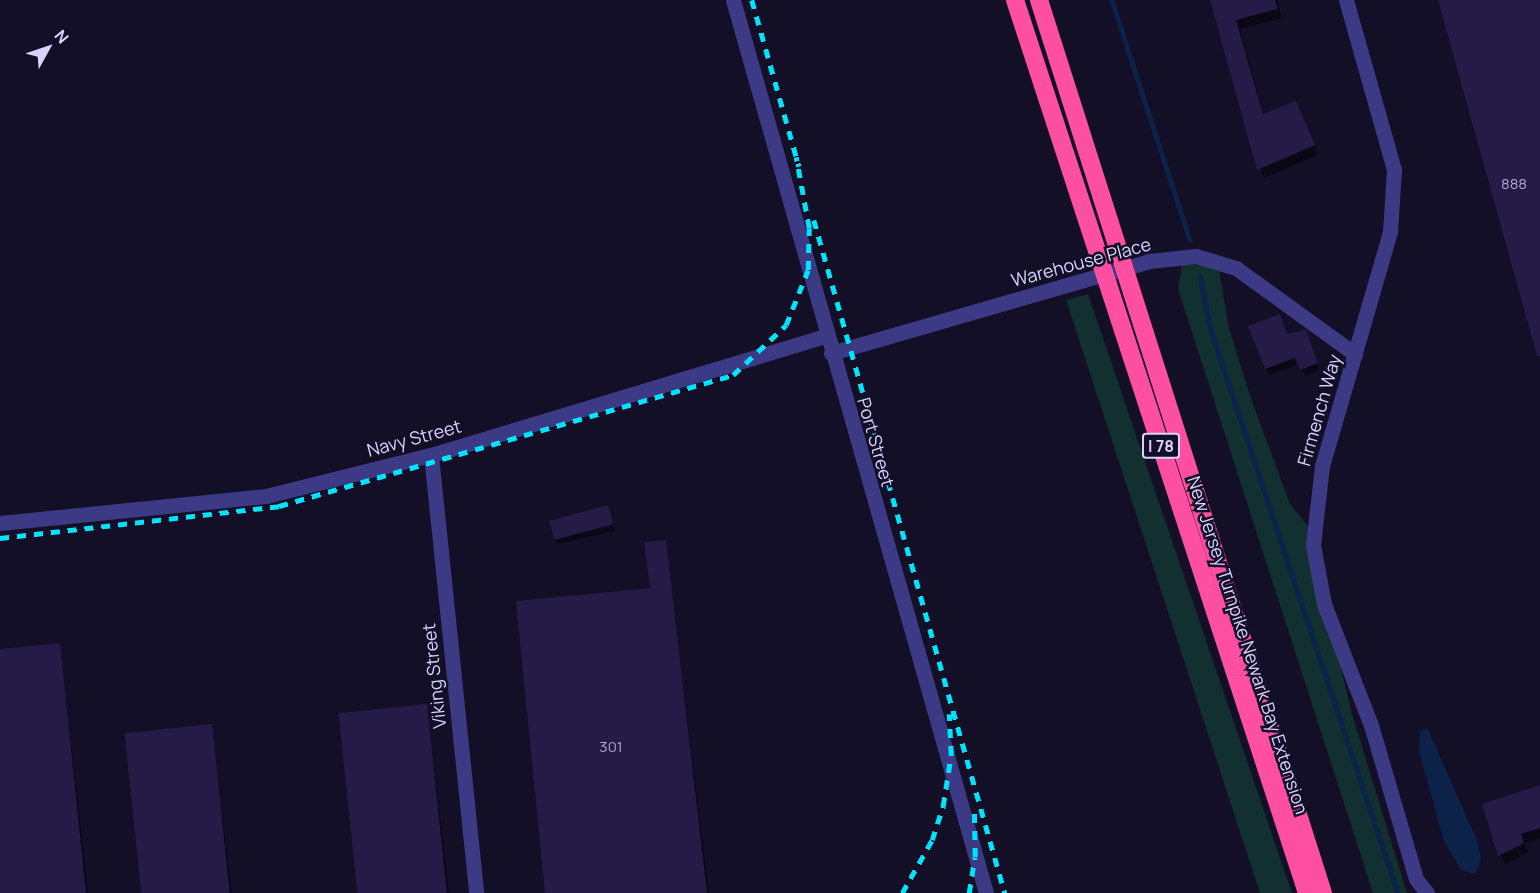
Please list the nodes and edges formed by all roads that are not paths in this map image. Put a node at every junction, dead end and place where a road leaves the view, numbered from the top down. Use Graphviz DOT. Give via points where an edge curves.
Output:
graph roads {
  1 [pos="733,0"];
  2 [pos="1015,0"];
  3 [pos="1039,0"];
  4 [pos="1347,0"];
  5 [pos="826,336"];
  6 [pos="831,353"];
  7 [pos="1355,354"];
  8 [pos="431,455"];
  9 [pos="0,523"];
  10 [pos="476,893"];
  11 [pos="986,893"];
  12 [pos="1307,893"];
  13 [pos="1323,893"];
  14 [pos="1427,893"];
  1 -- 5 [label="street, Port Street"];
  2 -- 12 [label="highway, New Jersey Turnpike Newark Bay Extension / I 78"];
  3 -- 13 [label="highway, New Jersey Turnpike Newark Bay Extension / I 78"];
  4 -- 7 [label="street, Firmench Way" via="1394,170 1390,232"];
  5 -- 6 [label="street, Port Street"];
  5 -- 8 [label="street, Navy Street"];
  6 -- 7 [label="street, Warehouse Place" via="1149,261 1196,256 1236,268"];
  6 -- 11 [label="street, Port Street"];
  7 -- 14 [label="street, Firmench Way" via="1322,466 1313,545 1324,604 1371,725 1416,879"];
  8 -- 9 [label="street, Navy Street" via="266,496"];
  8 -- 10 [label="street, Viking Street"];
}
